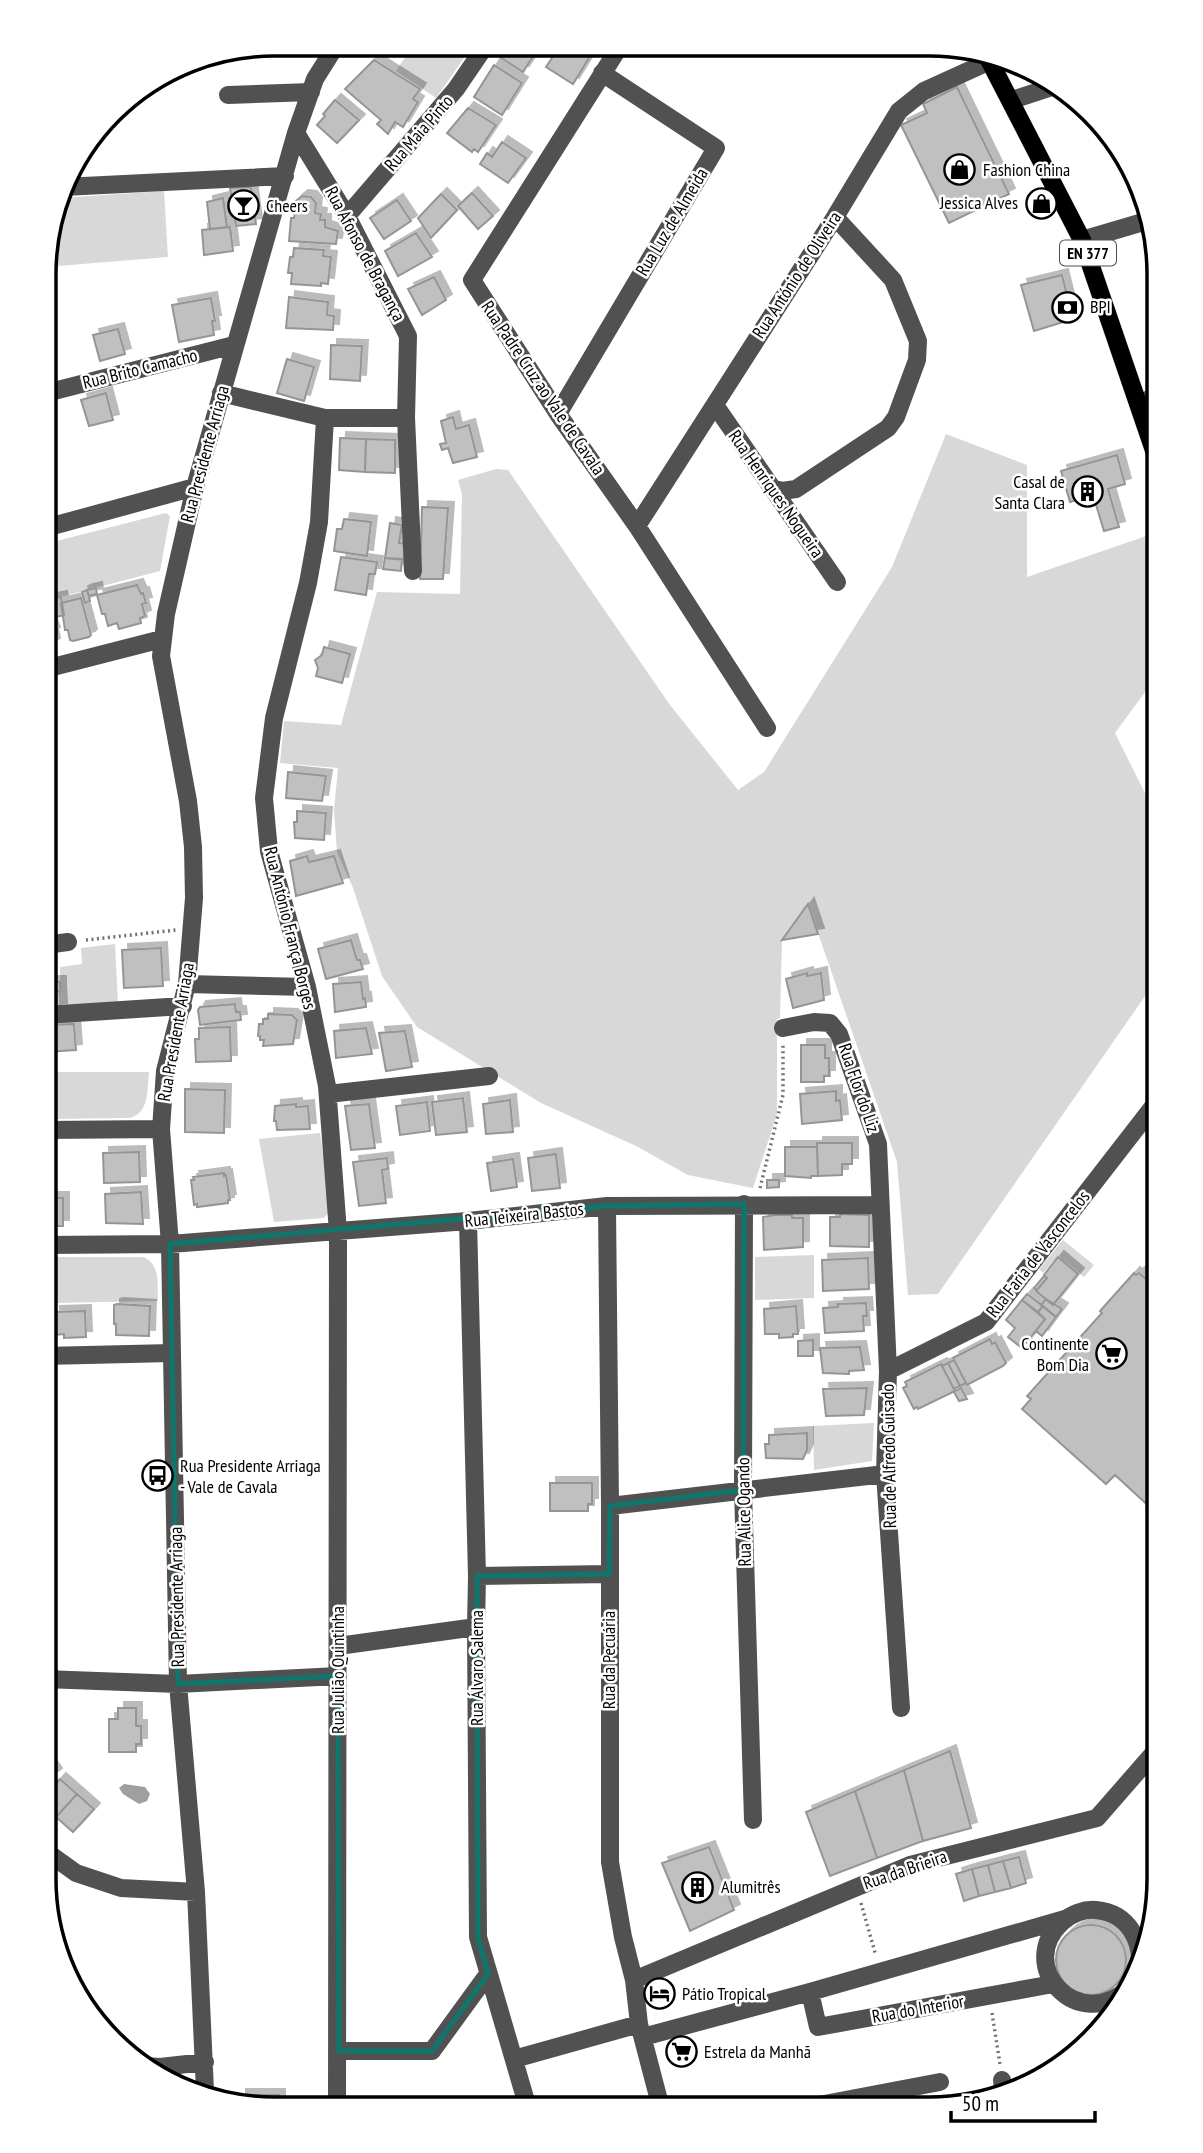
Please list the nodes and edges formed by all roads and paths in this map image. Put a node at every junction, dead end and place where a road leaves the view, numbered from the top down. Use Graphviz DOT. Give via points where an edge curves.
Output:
graph roads {
  1 [pos="330,56"];
  2 [pos="478,56"];
  3 [pos="613,56"];
  4 [pos="978,62"];
  5 [pos="993,66"];
  6 [pos="602,73"];
  7 [pos="1044,90"];
  8 [pos="311,92"];
  9 [pos="228,95"];
  10 [pos="1012,100"];
  11 [pos="296,133"];
  12 [pos="285,176"];
  13 [pos="75,186"];
  14 [pos="347,216"];
  15 [pos="835,217"];
  16 [pos="1140,223"];
  17 [pos="1082,240"];
  18 [pos="234,345"];
  19 [pos="56,390"];
  20 [pos="220,393"];
  21 [pos="1147,400"];
  22 [pos="1138,403"];
  23 [pos="715,405"];
  24 [pos="558,414"];
  25 [pos="326,418"];
  26 [pos="406,418"];
  27 [pos="1147,430"];
  28 [pos="195,487"];
  29 [pos="772,488"];
  30 [pos="56,525"];
  31 [pos="637,527"];
  32 [pos="413,572"];
  33 [pos="837,582"];
  34 [pos="162,639"];
  35 [pos="56,666"];
  36 [pos="767,727"];
  37 [pos="192,929"];
  38 [pos="68,942"];
  39 [pos="56,944"];
  40 [pos="187,984"];
  41 [pos="307,987"];
  42 [pos="183,1006"];
  43 [pos="56,1014"];
  44 [pos="783,1028"];
  45 [pos="489,1076"];
  46 [pos="328,1094"];
  47 [pos="1147,1114"];
  48 [pos="161,1129"];
  49 [pos="56,1130"];
  50 [pos="744,1204"];
  51 [pos="879,1205"];
  52 [pos="607,1206"];
  53 [pos="468,1221"];
  54 [pos="338,1232"];
  55 [pos="170,1244"];
  56 [pos="56,1245"];
  57 [pos="173,1353"];
  58 [pos="56,1356"];
  59 [pos="888,1371"];
  60 [pos="885,1474"];
  61 [pos="743,1490"];
  62 [pos="610,1506"];
  63 [pos="609,1574"];
  64 [pos="477,1576"];
  65 [pos="476,1627"];
  66 [pos="338,1646"];
  67 [pos="338,1676"];
  68 [pos="56,1679"];
  69 [pos="178,1684"];
  70 [pos="901,1708"];
  71 [pos="1147,1761"];
  72 [pos="753,1820"];
  73 [pos="56,1859"];
  74 [pos="856,1887"];
  75 [pos="196,1892"];
  76 [pos="1065,1919"];
  77 [pos="1138,1940"];
  78 [pos="881,1972"];
  79 [pos="488,1974"];
  80 [pos="634,1980"];
  81 [pos="1053,1984"];
  82 [pos="810,1992"];
  83 [pos="989,1996"];
  84 [pos="1109,2002"];
  85 [pos="641,2030"];
  86 [pos="339,2052"];
  87 [pos="514,2059"];
  88 [pos="205,2062"];
  89 [pos="163,2067"];
  90 [pos="940,2082"];
  91 [pos="1002,2084"];
  92 [pos="205,2085"];
  93 [pos="337,2097"];
  94 [pos="525,2097"];
  95 [pos="658,2097"];
  96 [pos="861,2097"];
  1 -- 8 [label="street, Rua Presidente Arriaga"];
  2 -- 14 [label="street, Rua Maia Pinto" via="456,89"];
  3 -- 6 [label="street, Rua Padre Cruz ao Vale de Cavala"];
  4 -- 15 [label="street, Rua António de Oliveira" via="924,91 899,111"];
  5 -- 10 [label="main road, EN 377"];
  6 -- 24 [label="street, Rua Padre Cruz ao Vale de Cavala" via="472,281"];
  6 -- 24 [label="street, Rua Luz de Almeida" via="716,148"];
  7 -- 10 [label="street"];
  8 -- 9 [label="street"];
  8 -- 11 [label="street, Rua Presidente Arriaga"];
  10 -- 17 [label="main road, EN 377"];
  11 -- 12 [label="street, Rua Presidente Arriaga"];
  11 -- 14 [label="street, Rua Afonso de Bragança"];
  12 -- 13 [label="street"];
  12 -- 18 [label="street, Rua Presidente Arriaga"];
  14 -- 26 [label="street, Rua Afonso de Bragança" via="408,336"];
  15 -- 23 [label="street, Rua António de Oliveira"];
  15 -- 29 [label="street" via="895,284 918,341 918,357 896,417 885,431 796,489"];
  16 -- 17 [label="street"];
  17 -- 22 [label="main road, EN 377"];
  18 -- 19 [label="street, Rua Brito Camacho"];
  18 -- 20 [label="street, Rua Presidente Arriaga"];
  20 -- 25 [label="street"];
  20 -- 28 [label="street, Rua Presidente Arriaga"];
  21 -- 22 [label="street"];
  22 -- 27 [label="main road, EN 377"];
  23 -- 29 [label="street, Rua Henriques Nogueira"];
  23 -- 31 [label="street, Rua António de Oliveira"];
  24 -- 31 [label="street, Rua Padre Cruz ao Vale de Cavala"];
  25 -- 26 [label="street"];
  25 -- 41 [label="street, Rua António França Borges" via="319,522 274,718 264,798 269,851"];
  26 -- 32 [label="street, Rua Afonso de Bragança"];
  28 -- 30 [label="street"];
  28 -- 34 [label="street, Rua Presidente Arriaga"];
  29 -- 33 [label="street, Rua Henriques Nogueira"];
  31 -- 36 [label="street, Rua Padre Cruz ao Vale de Cavala"];
  34 -- 35 [label="street"];
  34 -- 37 [label="street, Rua Presidente Arriaga" via="163,673 193,846"];
  37 -- 38 [label="path"];
  37 -- 40 [label="street, Rua Presidente Arriaga"];
  38 -- 39 [label="street"];
  40 -- 41 [label="street"];
  40 -- 42 [label="street, Rua Presidente Arriaga"];
  41 -- 46 [label="street, Rua António França Borges"];
  42 -- 43 [label="street"];
  42 -- 48 [label="street, Rua Presidente Arriaga" via="166,1071"];
  44 -- 50 [label="path" via="780,1116 759,1190"];
  44 -- 51 [label="street, Rua Flor do Liz" via="830,1023 839,1034 878,1144"];
  45 -- 46 [label="street"];
  46 -- 54 [label="street, Rua António França Borges"];
  47 -- 59 [label="street, Rua Faria de Vasconcelos" via="986,1322"];
  48 -- 49 [label="street"];
  48 -- 55 [label="street, Rua Presidente Arriaga"];
  50 -- 51 [label="street, Rua Teixeira Bastos"];
  50 -- 52 [label="street, Rua Teixeira Bastos"];
  50 -- 61 [label="street, Rua Alice Ogando"];
  51 -- 59 [label="street, Rua de Alfredo Guisado"];
  52 -- 53 [label="street, Rua Teixeira Bastos"];
  52 -- 62 [label="street, Rua da Pecuária"];
  53 -- 54 [label="street, Rua Teixeira Bastos"];
  53 -- 64 [label="street, Rua Álvaro Salema"];
  54 -- 55 [label="street, Rua Teixeira Bastos"];
  54 -- 66 [label="street, Rua Julião Quintinha"];
  55 -- 56 [label="street, Rua Teixeira Bastos"];
  55 -- 57 [label="street, Rua Presidente Arriaga"];
  57 -- 58 [label="street"];
  57 -- 69 [label="street, Rua Presidente Arriaga"];
  59 -- 60 [label="street, Rua de Alfredo Guisado"];
  60 -- 61 [label="street"];
  60 -- 70 [label="street, Rua de Alfredo Guisado"];
  61 -- 62 [label="street"];
  61 -- 72 [label="street, Rua Alice Ogando"];
  62 -- 63 [label="street, Rua da Pecuária"];
  63 -- 64 [label="street"];
  63 -- 80 [label="street, Rua da Pecuária" via="610,1862"];
  64 -- 65 [label="street, Rua Álvaro Salema"];
  65 -- 66 [label="street"];
  65 -- 79 [label="street, Rua Álvaro Salema" via="478,1937"];
  66 -- 67 [label="street, Rua Julião Quintinha"];
  67 -- 69 [label="street"];
  67 -- 86 [label="street, Rua Julião Quintinha"];
  68 -- 69 [label="street"];
  69 -- 75 [label="street, Rua Presidente Arriaga"];
  71 -- 74 [label="street, Rua da Brieira" via="1097,1818 910,1865"];
  73 -- 75 [label="street" via="76,1873 121,1888"];
  74 -- 78 [label="path"];
  74 -- 80 [label="street, Rua da Brieira"];
  75 -- 88 [label="street, Rua Presidente Arriaga"];
  76 -- 77 [label="street" via="1078,1912 1108,1912 1121,1919"];
  76 -- 78 [label="street"];
  76 -- 81 [label="street" via="1054,1929 1045,1956"];
  78 -- 82 [label="street"];
  79 -- 86 [label="street" via="432,2052"];
  79 -- 87 [label="street, Rua Álvaro Salema"];
  80 -- 85 [label="street, Rua da Pecuária"];
  81 -- 83 [label="street, Rua do Interior"];
  81 -- 84 [label="street" via="1077,2002"];
  82 -- 83 [label="street, Rua do Interior" via="818,2027"];
  82 -- 85 [label="street"];
  83 -- 91 [label="path"];
  85 -- 87 [label="street"];
  85 -- 95 [label="street, Rua da Pecuária"];
  86 -- 93 [label="street, Rua Julião Quintinha"];
  87 -- 94 [label="street, Rua Álvaro Salema"];
  88 -- 89 [label="street"];
  88 -- 92 [label="street, Rua Presidente Arriaga"];
  90 -- 96 [label="street"];
}
